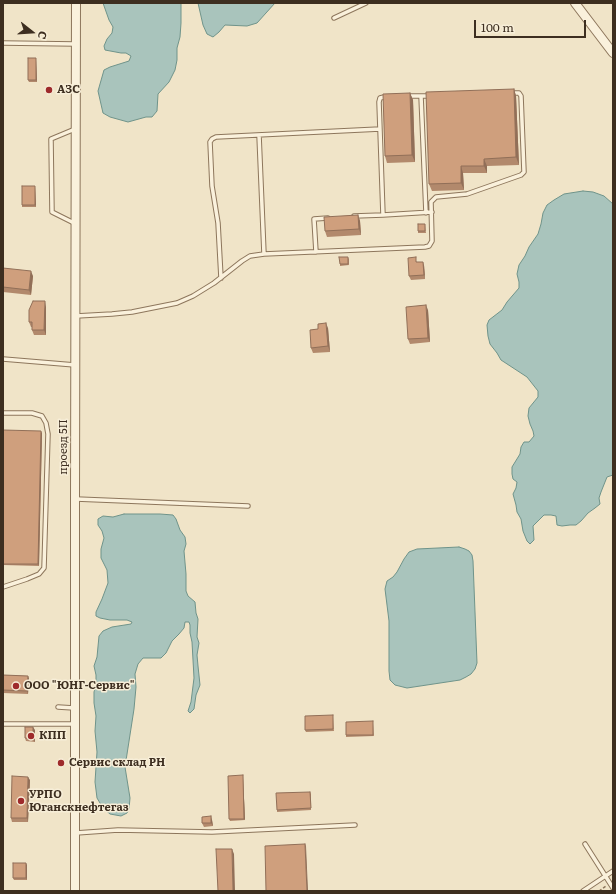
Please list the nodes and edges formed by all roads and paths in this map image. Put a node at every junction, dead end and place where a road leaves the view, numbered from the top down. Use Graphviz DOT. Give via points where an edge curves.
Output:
graph roads {
  1 [pos="76,3"];
  2 [pos="366,3"];
  3 [pos="575,3"];
  4 [pos="334,18"];
  5 [pos="3,44"];
  6 [pos="76,44"];
  7 [pos="612,48"];
  8 [pos="507,93"];
  9 [pos="406,96"];
  10 [pos="421,96"];
  11 [pos="437,96"];
  12 [pos="391,97"];
  13 [pos="76,129"];
  14 [pos="380,129"];
  15 [pos="259,135"];
  16 [pos="432,212"];
  17 [pos="426,213"];
  18 [pos="383,215"];
  19 [pos="352,216"];
  20 [pos="329,218"];
  21 [pos="76,224"];
  22 [pos="316,252"];
  23 [pos="264,254"];
  24 [pos="221,278"];
  25 [pos="76,316"];
  26 [pos="3,359"];
  27 [pos="75,365"];
  28 [pos="3,413"];
  29 [pos="75,499"];
  30 [pos="248,506"];
  31 [pos="3,587"];
  32 [pos="58,707"];
  33 [pos="74,708"];
  34 [pos="3,724"];
  35 [pos="74,724"];
  36 [pos="355,825"];
  37 [pos="74,833"];
  38 [pos="585,844"];
  39 [pos="613,872"];
  40 [pos="606,876"];
  41 [pos="613,888"];
  42 [pos="75,891"];
  43 [pos="583,891"];
  1 -- 6 [label="street, проезд 5П"];
  2 -- 4 [label="lane"];
  3 -- 7 [label="street"];
  5 -- 6 [label="lane"];
  6 -- 13 [label="street, проезд 5П"];
  8 -- 16 [label="lane" via="519,93 521,96 524,172 522,175 467,194 436,197 431,202"];
  9 -- 10 [label="lane"];
  10 -- 11 [label="lane"];
  10 -- 17 [label="lane"];
  12 -- 14 [label="lane" via="380,98"];
  13 -- 21 [label="street, проезд 5П"];
  13 -- 21 [label="lane" via="52,138 52,212"];
  14 -- 15 [label="lane"];
  14 -- 18 [label="lane"];
  15 -- 23 [label="lane"];
  15 -- 24 [label="lane" via="216,137 210,142"];
  16 -- 17 [label="lane"];
  16 -- 22 [label="lane" via="432,241 429,246"];
  17 -- 18 [label="lane"];
  18 -- 19 [label="lane"];
  20 -- 22 [label="lane" via="314,219"];
  21 -- 25 [label="street, проезд 5П"];
  22 -- 23 [label="lane"];
  23 -- 24 [label="lane" via="250,256"];
  24 -- 25 [label="lane" via="194,296 177,303 132,312"];
  25 -- 27 [label="street, проезд 5П"];
  26 -- 27 [label="lane"];
  27 -- 29 [label="street, проезд 5П"];
  28 -- 31 [label="lane" via="32,413 42,416 48,434 44,568 39,574"];
  29 -- 30 [label="lane"];
  29 -- 33 [label="street, проезд 5П"];
  32 -- 33 [label="lane"];
  33 -- 35 [label="street, проезд 5П"];
  34 -- 35 [label="lane"];
  35 -- 37 [label="street, проезд 5П" via="70,807"];
  36 -- 37 [label="lane" via="212,832 118,830"];
  37 -- 42 [label="street, проезд 5П"];
  38 -- 40 [label="lane"];
  39 -- 40 [label="lane"];
  40 -- 41 [label="lane"];
  40 -- 43 [label="lane"];
}
